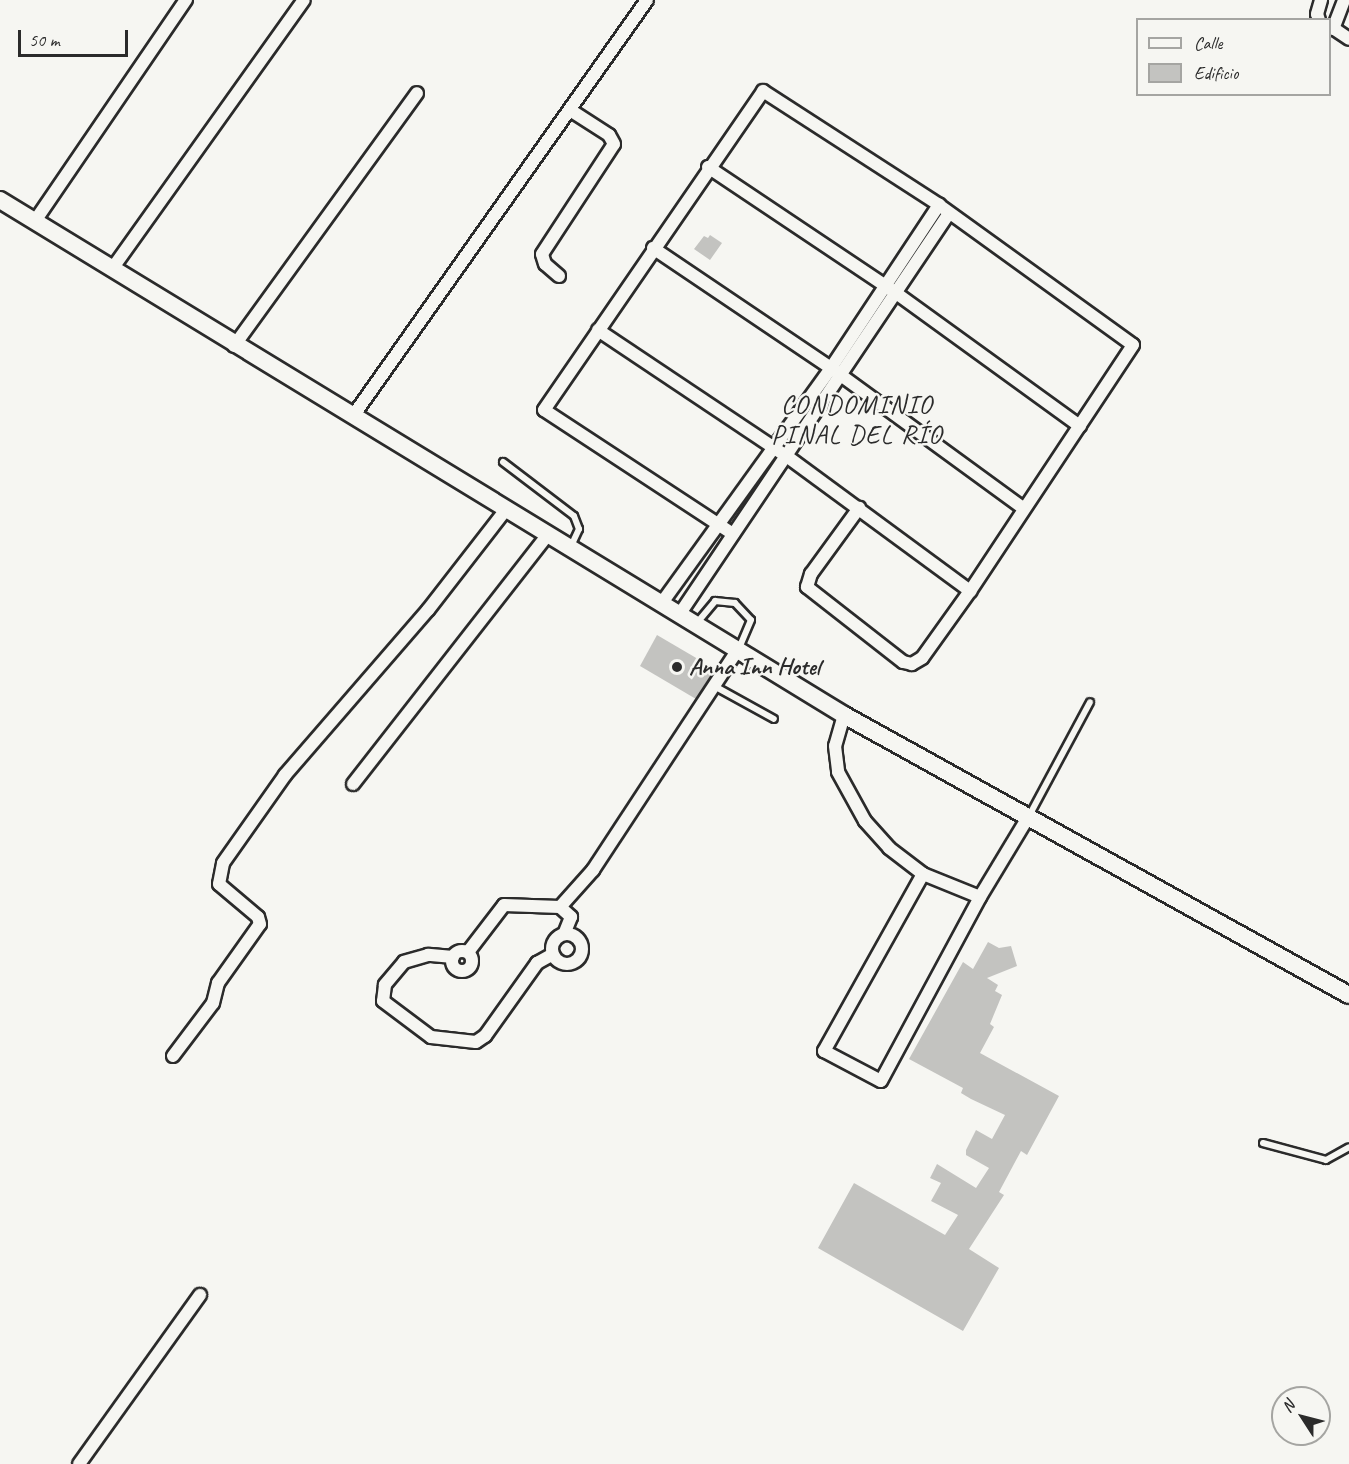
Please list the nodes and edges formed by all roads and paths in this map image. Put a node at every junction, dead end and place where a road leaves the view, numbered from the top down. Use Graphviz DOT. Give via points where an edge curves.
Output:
graph roads {
  1 [pos="186,0"];
  2 [pos="304,0"];
  3 [pos="647,0"];
  4 [pos="1321,0"];
  5 [pos="1344,0"];
  6 [pos="1318,18"];
  7 [pos="1331,27"];
  8 [pos="1349,39"];
  9 [pos="417,93"];
  10 [pos="570,110"];
  11 [pos="708,167"];
  12 [pos="0,200"];
  13 [pos="944,209"];
  14 [pos="35,221"];
  15 [pos="653,248"];
  16 [pos="112,269"];
  17 [pos="559,276"];
  18 [pos="884,285"];
  19 [pos="896,293"];
  20 [pos="598,330"];
  21 [pos="234,345"];
  22 [pos="836,371"];
  23 [pos="353,416"];
  24 [pos="1080,426"];
  25 [pos="779,452"];
  26 [pos="503,462"];
  27 [pos="507,508"];
  28 [pos="859,508"];
  29 [pos="1023,508"];
  30 [pos="719,526"];
  31 [pos="548,534"];
  32 [pos="733,534"];
  33 [pos="571,547"];
  34 [pos="686,570"];
  35 [pos="703,582"];
  36 [pos="970,591"];
  37 [pos="661,603"];
  38 [pos="680,615"];
  39 [pos="695,624"];
  40 [pos="737,651"];
  41 [pos="716,687"];
  42 [pos="1090,702"];
  43 [pos="844,715"];
  44 [pos="774,719"];
  45 [pos="353,784"];
  46 [pos="1027,819"];
  47 [pos="923,874"];
  48 [pos="980,897"];
  49 [pos="561,907"];
  50 [pos="564,934"];
  51 [pos="468,952"];
  52 [pos="553,954"];
  53 [pos="453,957"];
  54 [pos="1349,995"];
  55 [pos="173,1056"];
  56 [pos="1263,1143"];
  57 [pos="1349,1147"];
  58 [pos="200,1295"];
  59 [pos="80,1464"];
  1 -- 14 [label="street"];
  2 -- 16 [label="street"];
  3 -- 10 [label="street"];
  4 -- 6 [label="street"];
  5 -- 7 [label="street"];
  7 -- 8 [label="street"];
  9 -- 21 [label="street"];
  10 -- 17 [label="street" via="609,135 614,144 542,254 545,264"];
  10 -- 23 [label="street"];
  11 -- 13 [label="street" via="759,95 766,91"];
  11 -- 15 [label="street"];
  11 -- 18 [label="street"];
  12 -- 14 [label="main road"];
  13 -- 18 [label="street"];
  13 -- 19 [label="street"];
  13 -- 24 [label="street" via="1133,345"];
  14 -- 16 [label="main road"];
  15 -- 20 [label="street"];
  15 -- 22 [label="street"];
  16 -- 21 [label="main road"];
  18 -- 19 [label="street"];
  18 -- 22 [label="street"];
  19 -- 22 [label="street"];
  19 -- 24 [label="street"];
  20 -- 25 [label="street"];
  20 -- 30 [label="street" via="544,410"];
  21 -- 23 [label="main road"];
  22 -- 25 [label="street"];
  22 -- 29 [label="street"];
  23 -- 27 [label="main road"];
  24 -- 29 [label="street"];
  25 -- 28 [label="street"];
  25 -- 30 [label="street"];
  25 -- 32 [label="street"];
  26 -- 33 [label="lane" via="574,516 579,529"];
  27 -- 31 [label="main road"];
  27 -- 55 [label="street" via="421,618 292,767 223,863 219,884 258,917 260,924 218,983 213,1004"];
  28 -- 36 [label="street"];
  28 -- 36 [label="street" via="811,574 807,587 894,656 908,664 918,662"];
  29 -- 36 [label="street"];
  30 -- 32 [label="street"];
  30 -- 34 [label="street"];
  31 -- 33 [label="main road"];
  31 -- 45 [label="street"];
  32 -- 35 [label="street"];
  33 -- 37 [label="main road"];
  34 -- 35 [label="street"];
  34 -- 37 [label="street"];
  35 -- 38 [label="street"];
  37 -- 38 [label="main road"];
  38 -- 39 [label="main road"];
  39 -- 40 [label="main road"];
  39 -- 40 [label="lane" via="715,601 735,603 751,620"];
  40 -- 41 [label="street"];
  40 -- 43 [label="main road"];
  41 -- 44 [label="lane"];
  41 -- 49 [label="street" via="593,870"];
  42 -- 46 [label="lane"];
  43 -- 46 [label="main road"];
  43 -- 47 [label="street" via="835,746 845,789 876,836"];
  46 -- 48 [label="street"];
  46 -- 54 [label="main road"];
  47 -- 48 [label="street"];
  47 -- 48 [label="street" via="824,1051 881,1082"];
  49 -- 50 [label="street" via="571,917"];
  49 -- 51 [label="street" via="501,906"];
  50 -- 52 [label="street" via="556,940"];
  50 -- 52 [label="street" via="578,939 582,948 580,958 563,964"];
  51 -- 53 [label="street" via="459,951"];
  51 -- 53 [label="street" via="473,960 465,971 454,967"];
  52 -- 53 [label="street" via="537,963 485,1036 476,1042 431,1037 383,1001 385,986 404,962 428,956"];
  56 -- 57 [label="lane" via="1326,1160"];
  58 -- 59 [label="street"];
}
